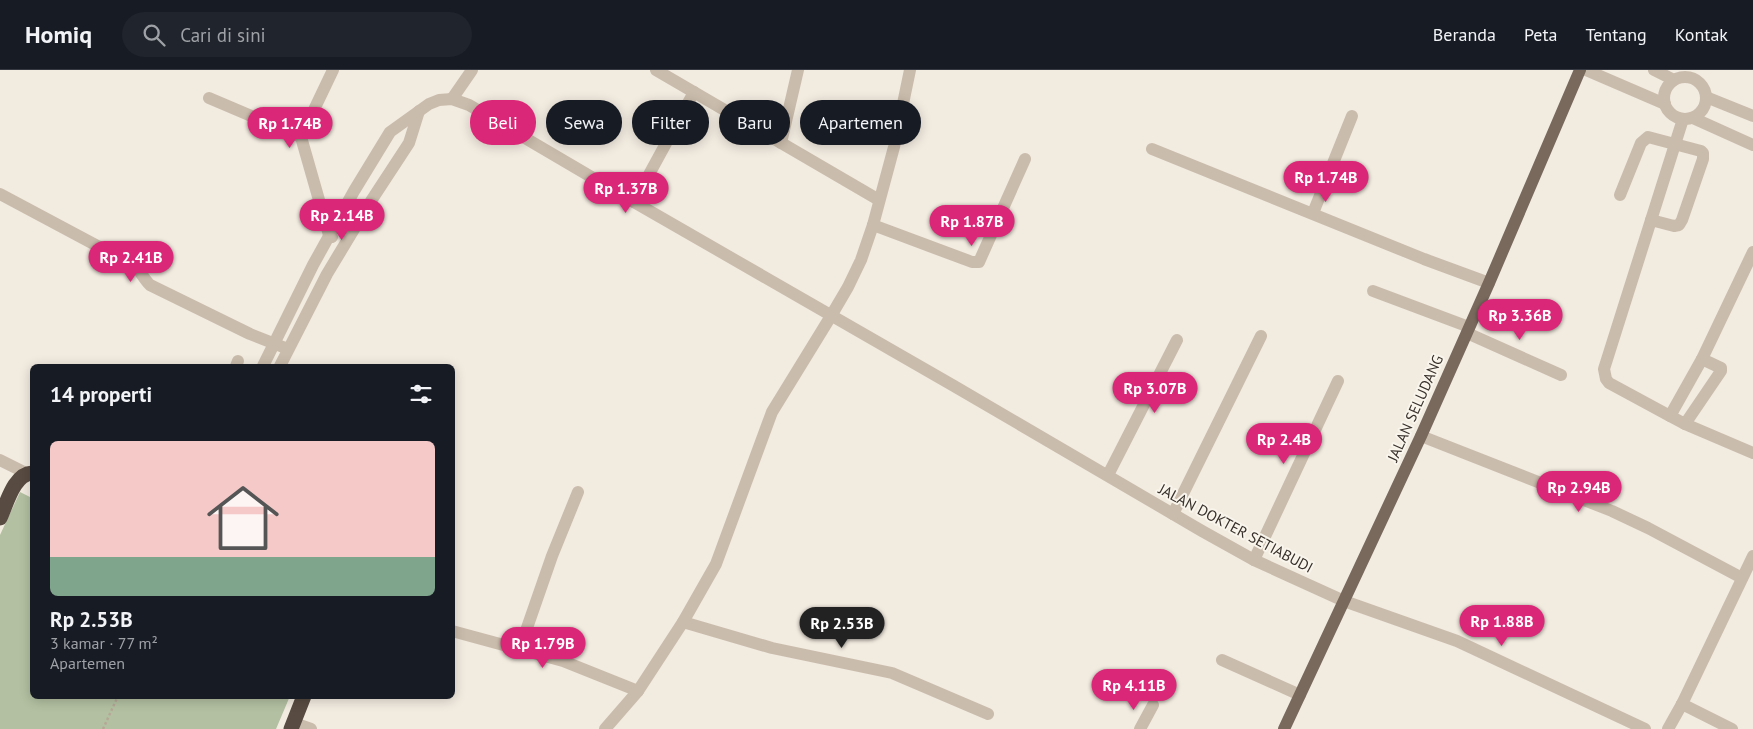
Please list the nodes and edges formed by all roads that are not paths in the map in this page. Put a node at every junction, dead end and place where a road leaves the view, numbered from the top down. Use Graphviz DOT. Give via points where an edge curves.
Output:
graph roads {
  1 [pos="333,70"];
  2 [pos="472,70"];
  3 [pos="656,70"];
  4 [pos="798,70"];
  5 [pos="910,70"];
  6 [pos="1580,70"];
  7 [pos="1586,70"];
  8 [pos="1654,70"];
  9 [pos="1697,74"];
  10 [pos="1674,80"];
  11 [pos="694,92"];
  12 [pos="1706,97"];
  13 [pos="209,98"];
  14 [pos="452,99"];
  15 [pos="1665,104"];
  16 [pos="790,105"];
  17 [pos="719,107"];
  18 [pos="419,112"];
  19 [pos="1352,116"];
  20 [pos="1753,116"];
  21 [pos="1688,119"];
  22 [pos="301,137"];
  23 [pos="1675,144"];
  24 [pos="783,145"];
  25 [pos="1753,145"];
  26 [pos="1152,148"];
  27 [pos="1025,159"];
  28 [pos="0,194"];
  29 [pos="1620,195"];
  30 [pos="879,200"];
  31 [pos="634,202"];
  32 [pos="1313,213"];
  33 [pos="1651,220"];
  34 [pos="873,224"];
  35 [pos="329,235"];
  36 [pos="345,244"];
  37 [pos="1753,252"];
  38 [pos="1489,283"];
  39 [pos="1373,291"];
  40 [pos="831,316"];
  41 [pos="1468,330"];
  42 [pos="1262,336"];
  43 [pos="1177,340"];
  44 [pos="274,343"];
  45 [pos="288,349"];
  46 [pos="1702,359"];
  47 [pos="264,364"];
  48 [pos="281,364"];
  49 [pos="1561,375"];
  50 [pos="1338,381"];
  51 [pos="1670,416"];
  52 [pos="1685,424"];
  53 [pos="1421,436"];
  54 [pos="1753,453"];
  55 [pos="0,460"];
  56 [pos="29,473"];
  57 [pos="1108,475"];
  58 [pos="578,492"];
  59 [pos="1173,514"];
  60 [pos="0,518"];
  61 [pos="1753,556"];
  62 [pos="1254,560"];
  63 [pos="1742,578"];
  64 [pos="1344,601"];
  65 [pos="683,622"];
  66 [pos="455,631"];
  67 [pos="520,648"];
  68 [pos="1222,660"];
  69 [pos="638,691"];
  70 [pos="1300,695"];
  71 [pos="303,699"];
  72 [pos="1682,704"];
  73 [pos="1153,705"];
  74 [pos="988,714"];
  75 [pos="293,726"];
  76 [pos="311,729"];
  77 [pos="604,729"];
  78 [pos="1140,729"];
  79 [pos="1284,729"];
  80 [pos="1645,729"];
  81 [pos="1668,729"];
  82 [pos="1732,729"];
  1 -- 22 [label="street"];
  2 -- 14 [label="street"];
  3 -- 11 [label="street"];
  4 -- 16 [label="street"];
  5 -- 30 [label="street"];
  6 -- 38 [label="main road, JALAN SELUDANG"];
  7 -- 15 [label="street"];
  8 -- 10 [label="street"];
  9 -- 10 [label="street"];
  9 -- 12 [label="street"];
  10 -- 15 [label="street" via="1665,90"];
  11 -- 17 [label="street"];
  11 -- 31 [label="street"];
  12 -- 20 [label="street"];
  12 -- 21 [label="street" via="1703,110"];
  13 -- 22 [label="street"];
  14 -- 18 [label="street" via="439,100"];
  14 -- 31 [label="street, JALAN DOKTER SETIABUDI" via="469,105"];
  15 -- 21 [label="street" via="1671,114"];
  18 -- 35 [label="street" via="390,132"];
  18 -- 36 [label="street" via="409,143"];
  19 -- 32 [label="street"];
  21 -- 23 [label="street"];
  21 -- 25 [label="street"];
  22 -- 35 [label="street"];
  23 -- 29 [label="street" via="1648,137 1643,140"];
  23 -- 33 [label="street"];
  23 -- 33 [label="street" via="1700,151 1703,159 1679,225"];
  24 -- 30 [label="street"];
  26 -- 32 [label="street"];
  27 -- 34 [label="street" via="979,262"];
  28 -- 44 [label="street" via="135,266 150,285"];
  30 -- 34 [label="street"];
  31 -- 40 [label="street, JALAN DOKTER SETIABUDI"];
  32 -- 38 [label="street"];
  33 -- 51 [label="street" via="1604,374 1609,383"];
  34 -- 40 [label="street" via="861,260"];
  35 -- 36 [label="street"];
  35 -- 44 [label="street"];
  36 -- 45 [label="street"];
  37 -- 46 [label="street"];
  38 -- 41 [label="main road, JALAN SELUDANG"];
  39 -- 41 [label="street"];
  40 -- 57 [label="street, JALAN DOKTER SETIABUDI"];
  40 -- 65 [label="street" via="772,412 716,564"];
  41 -- 49 [label="street"];
  41 -- 53 [label="main road, JALAN SELUDANG"];
  42 -- 59 [label="street"];
  43 -- 57 [label="street"];
  44 -- 45 [label="street"];
  44 -- 47 [label="street"];
  45 -- 48 [label="street"];
  46 -- 51 [label="street"];
  46 -- 52 [label="street" via="1721,368 1721,371"];
  50 -- 62 [label="street"];
  51 -- 52 [label="street"];
  52 -- 54 [label="street"];
  53 -- 63 [label="street" via="1612,511"];
  53 -- 64 [label="main road, JALAN SELUDANG"];
  55 -- 56 [label="street"];
  56 -- 60 [label="highway" via="20,478"];
  57 -- 59 [label="street, JALAN DOKTER SETIABUDI"];
  58 -- 67 [label="street"];
  59 -- 62 [label="street, JALAN DOKTER SETIABUDI"];
  61 -- 63 [label="street"];
  62 -- 64 [label="street, JALAN DOKTER SETIABUDI"];
  63 -- 72 [label="street"];
  64 -- 70 [label="main road, JALAN SELUDANG"];
  64 -- 80 [label="street, JALAN DOKTER SETIABUDI" via="1457,641"];
  65 -- 69 [label="street"];
  65 -- 74 [label="street" via="772,648 892,673"];
  66 -- 67 [label="street"];
  67 -- 69 [label="street" via="564,661"];
  68 -- 70 [label="street"];
  69 -- 77 [label="street"];
  70 -- 79 [label="main road, JALAN SELUDANG"];
  71 -- 75 [label="highway"];
  72 -- 81 [label="street"];
  72 -- 82 [label="street"];
  73 -- 78 [label="street"];
  75 -- 76 [label="street"];
}
